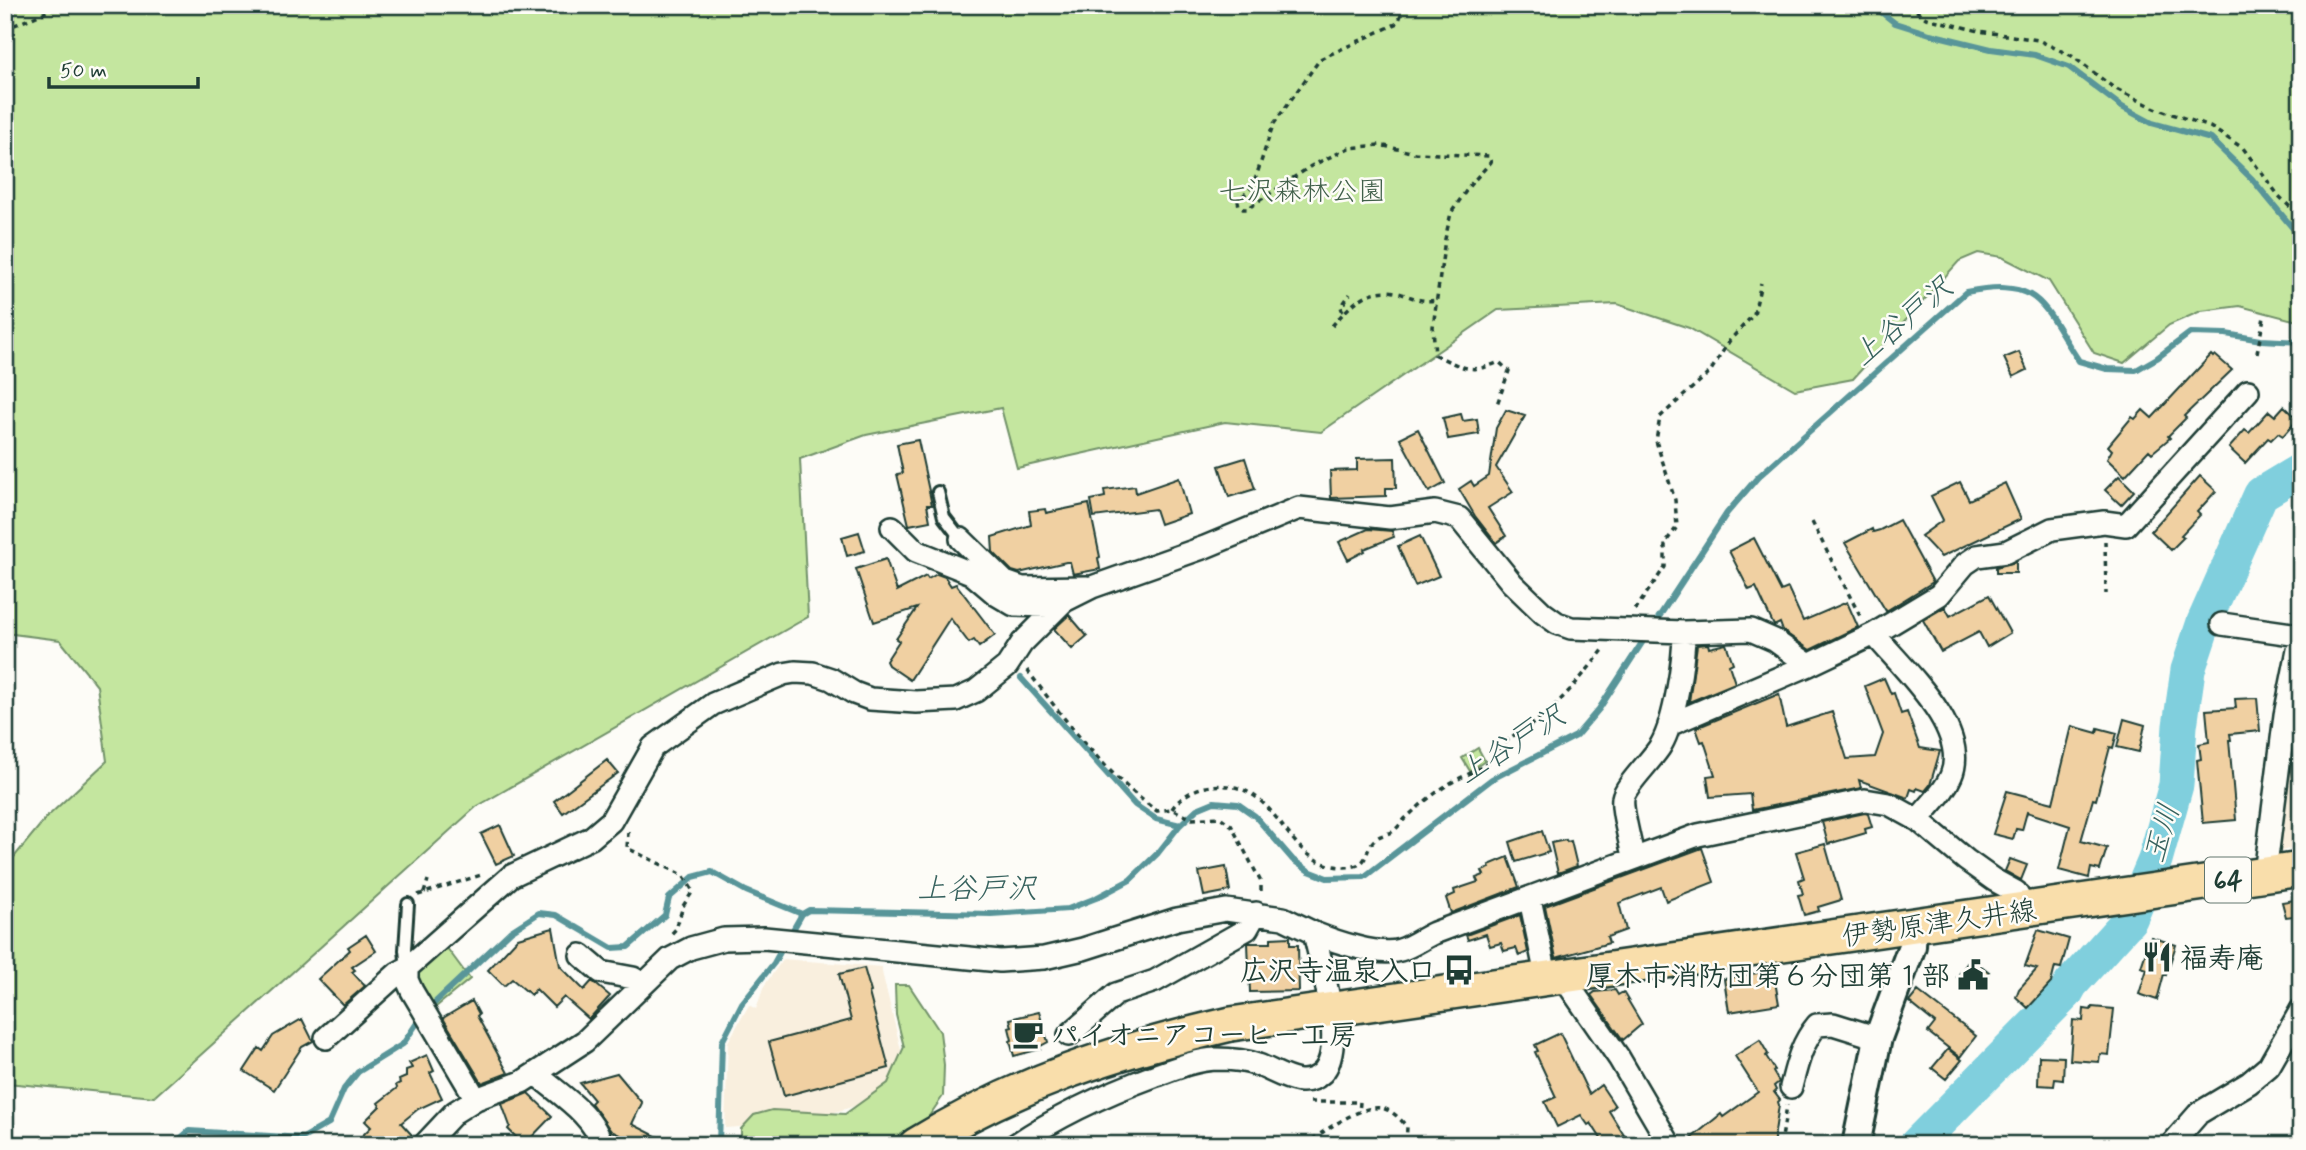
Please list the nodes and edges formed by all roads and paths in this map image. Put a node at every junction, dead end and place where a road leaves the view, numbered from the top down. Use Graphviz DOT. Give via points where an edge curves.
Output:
graph roads {
  1 [pos="63,5"];
  2 [pos="1405,5"];
  3 [pos="1908,5"];
  4 [pos="5,29"];
  5 [pos="2301,218"];
  6 [pos="1761,283"];
  7 [pos="1350,294"];
  8 [pos="1437,300"];
  9 [pos="1343,312"];
  10 [pos="2264,317"];
  11 [pos="1332,326"];
  12 [pos="2257,353"];
  13 [pos="2235,394"];
  14 [pos="1496,407"];
  15 [pos="938,492"];
  16 [pos="1812,522"];
  17 [pos="2104,522"];
  18 [pos="892,527"];
  19 [pos="961,539"];
  20 [pos="1093,587"];
  21 [pos="2106,594"];
  22 [pos="1053,610"];
  23 [pos="2222,624"];
  24 [pos="1622,630"];
  25 [pos="1675,632"];
  26 [pos="1873,635"];
  27 [pos="2300,635"];
  28 [pos="1015,655"];
  29 [pos="1809,666"];
  30 [pos="1669,725"];
  31 [pos="619,807"];
  32 [pos="1172,809"];
  33 [pos="1919,820"];
  34 [pos="1633,857"];
  35 [pos="2301,869"];
  36 [pos="2265,874"];
  37 [pos="514,875"];
  38 [pos="428,880"];
  39 [pos="424,893"];
  40 [pos="1530,898"];
  41 [pos="408,904"];
  42 [pos="2026,909"];
  43 [pos="1258,914"];
  44 [pos="1913,926"];
  45 [pos="1314,933"];
  46 [pos="581,955"];
  47 [pos="670,959"];
  48 [pos="407,968"];
  49 [pos="1555,978"];
  50 [pos="643,984"];
  51 [pos="1330,1010"];
  52 [pos="2301,1010"];
  53 [pos="1069,1035"];
  54 [pos="326,1038"];
  55 [pos="1878,1038"];
  56 [pos="536,1074"];
  57 [pos="1306,1081"];
  58 [pos="1791,1087"];
  59 [pos="476,1099"];
  60 [pos="1359,1113"];
  61 [pos="424,1145"];
  62 [pos="602,1145"];
  63 [pos="916,1145"];
  64 [pos="1015,1145"];
  65 [pos="1304,1145"];
  66 [pos="1406,1145"];
  67 [pos="1670,1145"];
  68 [pos="1781,1145"];
  69 [pos="1856,1145"];
  70 [pos="2171,1145"];
  1 -- 4 [label="path"];
  2 -- 8 [label="path" via="1398,23 1320,59 1273,125 1256,177 1238,201 1247,209 1311,166 1349,148 1387,146 1415,153 1489,156 1491,162 1451,213"];
  3 -- 5 [label="path" via="1926,18 2038,40 2072,56 2114,88 2210,127 2244,148"];
  6 -- 24 [label="path" via="1754,314 1710,372 1660,417 1656,441 1675,500 1677,527 1665,543 1664,567"];
  7 -- 9 [label="path"];
  8 -- 9 [label="path" via="1422,301 1395,292 1365,295"];
  8 -- 14 [label="path" via="1435,355 1468,370 1499,362 1510,370"];
  9 -- 11 [label="path"];
  10 -- 12 [label="path"];
  13 -- 17 [label="street" via="2162,470 2126,525"];
  15 -- 19 [label="lane" via="944,517"];
  16 -- 26 [label="path"];
  17 -- 21 [label="path"];
  17 -- 26 [label="street" via="2052,529 2006,552 1977,555 1938,595"];
  18 -- 22 [label="street" via="916,551 971,573 1014,605"];
  19 -- 20 [label="street" via="1005,582 1022,588"];
  20 -- 22 [label="street"];
  20 -- 24 [label="street" via="1299,509 1390,518 1435,512 1459,518 1511,583 1557,623"];
  22 -- 28 [label="street"];
  23 -- 27 [label="street"];
  24 -- 25 [label="street"];
  24 -- 32 [label="path" via="1536,721 1508,740 1490,761 1449,784 1393,831 1377,838 1361,864 1331,866 1313,859 1267,805 1240,788 1195,789"];
  25 -- 29 [label="street" via="1751,630 1774,640"];
  25 -- 30 [label="street" via="1684,650"];
  26 -- 29 [label="street"];
  26 -- 33 [label="street" via="1934,702 1955,753 1944,790"];
  27 -- 36 [label="street"];
  28 -- 31 [label="street" via="975,691 956,700 870,699 813,673 783,674 713,704 653,747"];
  28 -- 32 [label="path" via="1064,718 1137,797 1157,811"];
  29 -- 30 [label="street"];
  30 -- 34 [label="street" via="1662,743 1623,798"];
  31 -- 37 [label="street" via="592,838"];
  31 -- 47 [label="path" via="628,832 627,848 682,875 694,891 683,906 676,929 664,940 663,949"];
  32 -- 43 [label="path" via="1192,819 1220,817 1231,825 1261,882"];
  33 -- 34 [label="street" via="1889,804 1865,800 1720,829"];
  33 -- 42 [label="street" via="1966,860 2016,892"];
  34 -- 40 [label="street"];
  35 -- 36 [label="main road, 64"];
  36 -- 42 [label="main road, 伊勢原津久井線 / 64"];
  37 -- 39 [label="path" via="499,869"];
  37 -- 48 [label="street"];
  38 -- 39 [label="path"];
  39 -- 41 [label="path" via="410,898"];
  40 -- 45 [label="street" via="1434,933 1402,950 1342,944"];
  40 -- 49 [label="street"];
  41 -- 48 [label="lane"];
  42 -- 44 [label="main road, 伊勢原津久井線 / 64"];
  43 -- 45 [label="street" via="1283,918"];
  43 -- 47 [label="street" via="1227,910 1198,914 1044,958 1000,961 764,938 724,939"];
  43 -- 53 [label="street" via="1247,929 1155,981 1116,994"];
  44 -- 49 [label="main road, 伊勢原津久井線 / 64"];
  44 -- 55 [label="street" via="1912,946"];
  45 -- 51 [label="street"];
  46 -- 50 [label="street" via="601,972"];
  47 -- 50 [label="street"];
  48 -- 54 [label="street"];
  48 -- 59 [label="street" via="416,998"];
  49 -- 51 [label="main road, 伊勢原津久井線 / 64"];
  49 -- 67 [label="street" via="1619,1058"];
  50 -- 56 [label="street" via="585,1041"];
  51 -- 57 [label="street" via="1329,1064"];
  51 -- 63 [label="main road, 伊勢原津久井線 / 64" via="1231,1024 1123,1051 1018,1090"];
  52 -- 70 [label="street" via="2269,1066 2199,1112"];
  55 -- 58 [label="street" via="1833,1024 1817,1025 1799,1055"];
  55 -- 69 [label="street"];
  56 -- 59 [label="street"];
  56 -- 62 [label="street" via="586,1117"];
  57 -- 60 [label="path" via="1307,1102 1360,1102"];
  57 -- 64 [label="street" via="1240,1060 1213,1059 1104,1095"];
  58 -- 68 [label="path"];
  59 -- 61 [label="street" via="455,1112"];
  60 -- 65 [label="path"];
  60 -- 66 [label="path" via="1383,1107 1393,1112 1407,1127"];
}
